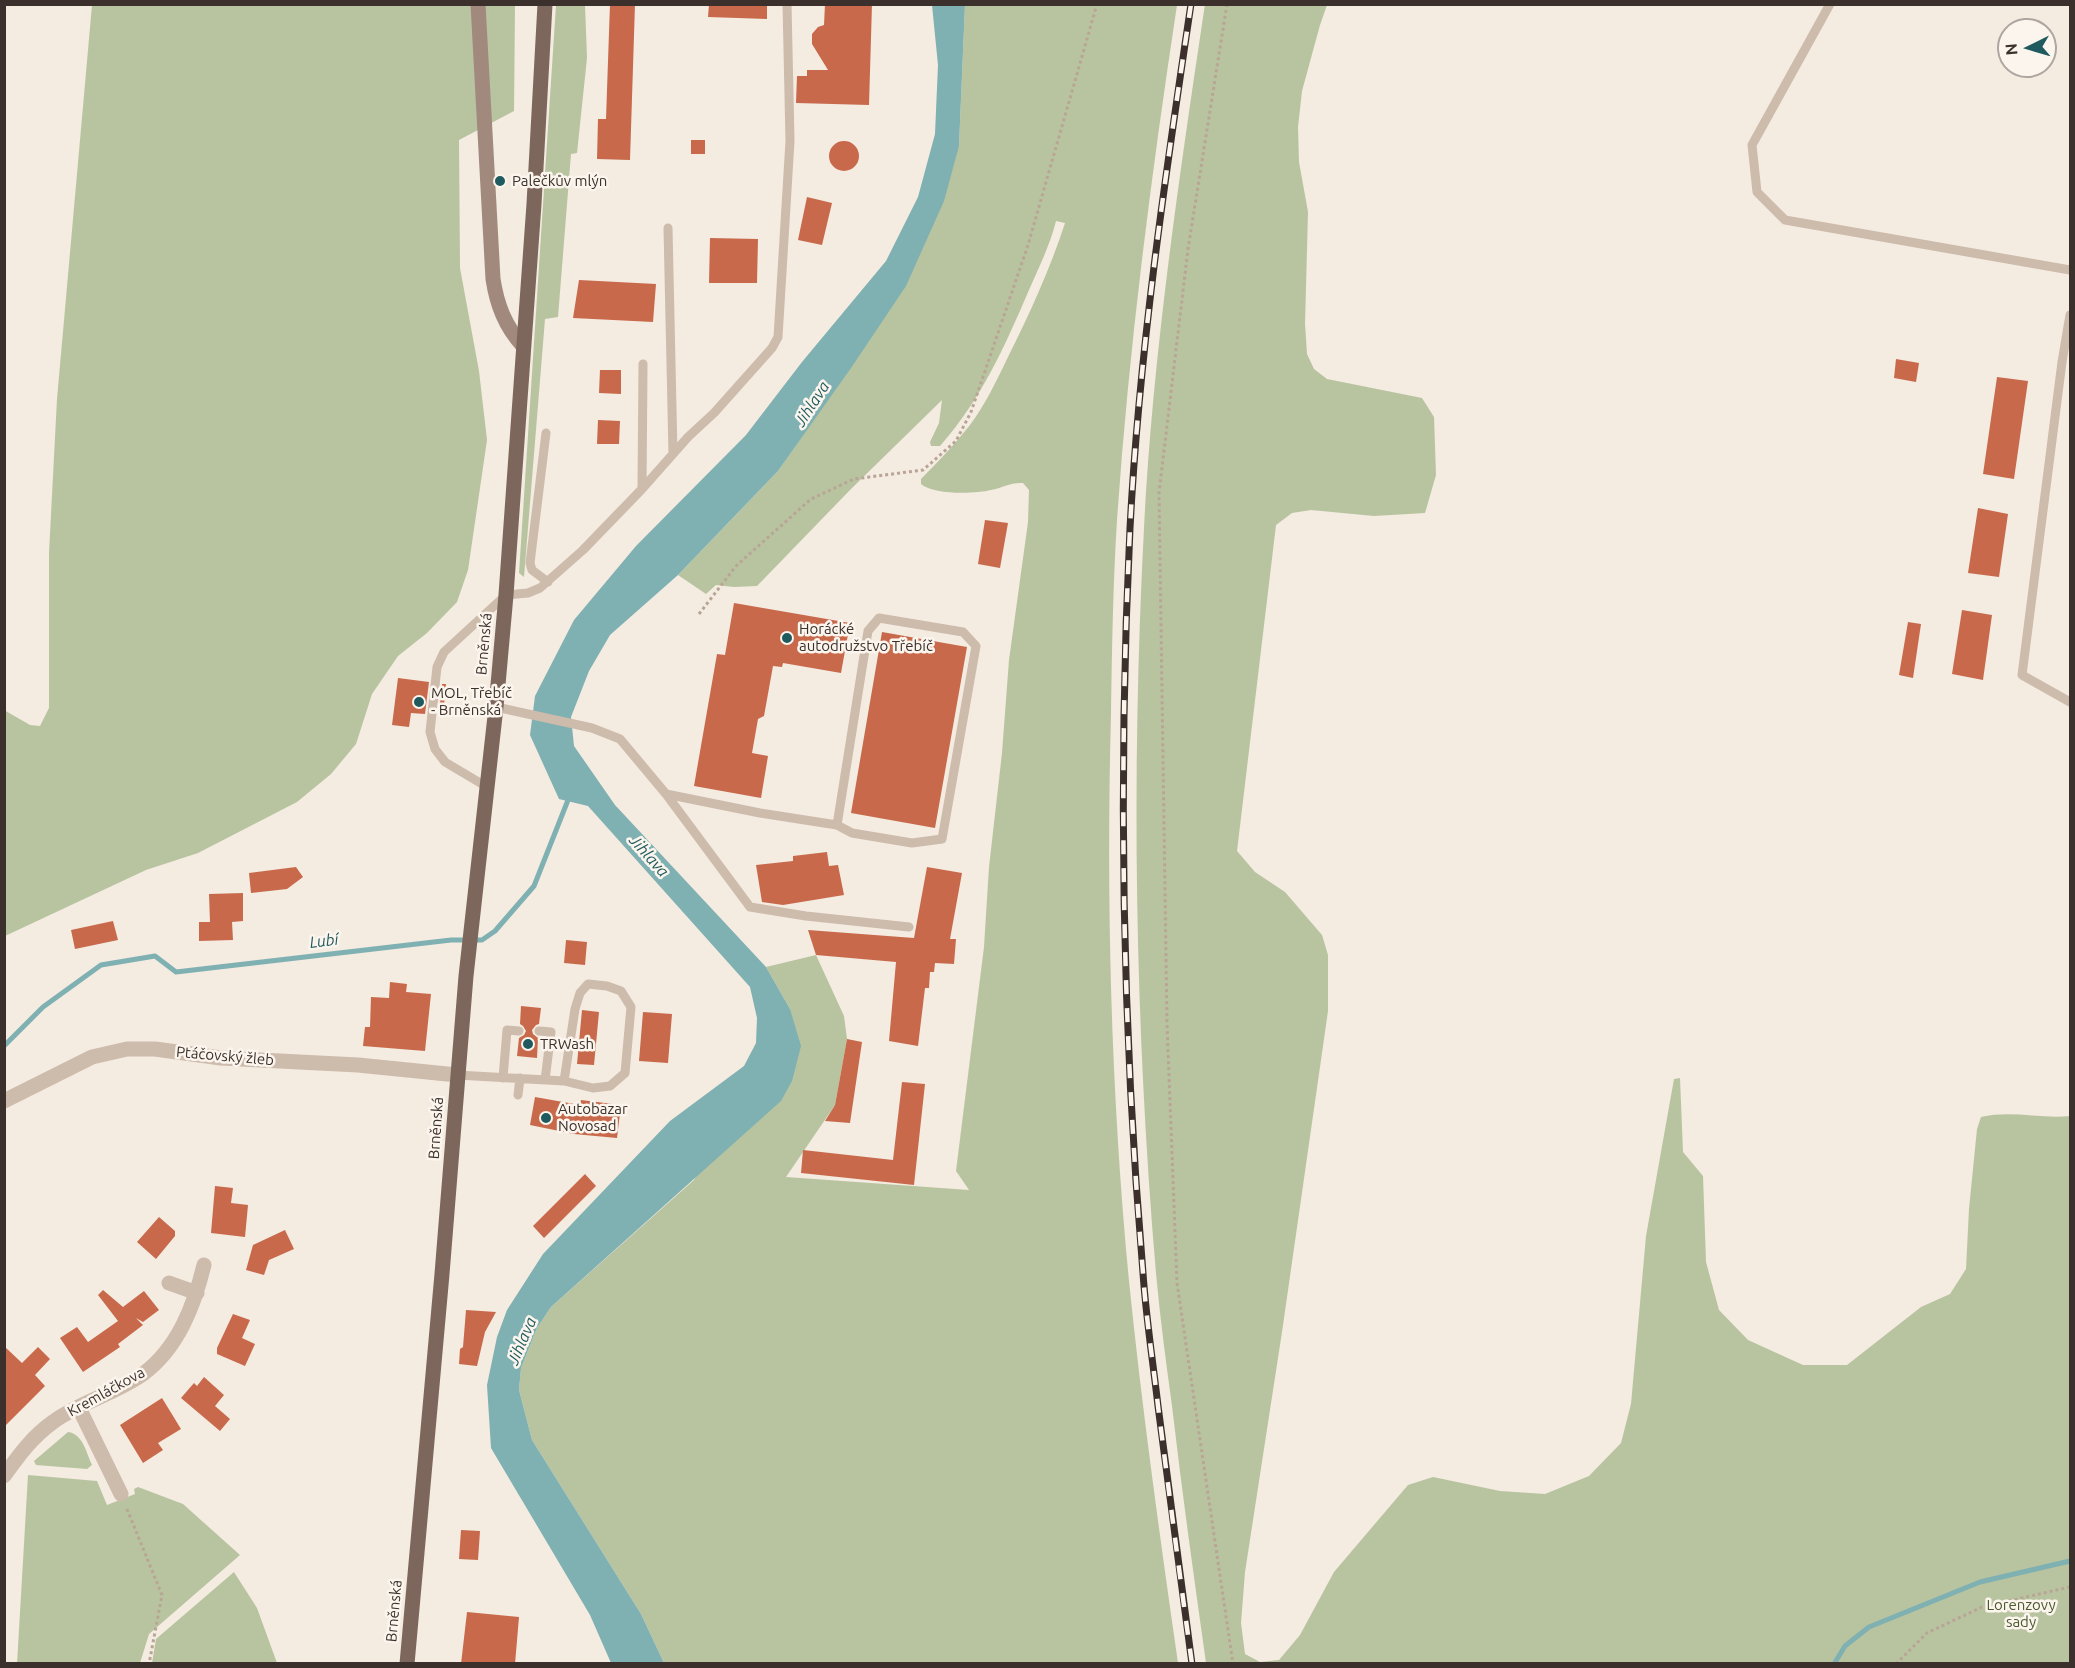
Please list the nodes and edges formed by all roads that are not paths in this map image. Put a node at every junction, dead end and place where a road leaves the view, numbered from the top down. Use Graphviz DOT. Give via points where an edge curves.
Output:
graph roads {
  1 [pos="478,4"];
  2 [pos="545,4"];
  3 [pos="787,4"];
  4 [pos="1830,4"];
  5 [pos="668,228"];
  6 [pos="2070,270"];
  7 [pos="2070,315"];
  8 [pos="523,346"];
  9 [pos="2066,362"];
  10 [pos="643,364"];
  11 [pos="546,432"];
  12 [pos="673,454"];
  13 [pos="642,489"];
  14 [pos="548,582"];
  15 [pos="506,595"];
  16 [pos="2070,702"];
  17 [pos="496,707"];
  18 [pos="487,787"];
  19 [pos="666,794"];
  20 [pos="837,825"];
  21 [pos="909,927"];
  22 [pos="519,1031"];
  23 [pos="539,1031"];
  24 [pos="457,1075"];
  25 [pos="503,1078"];
  26 [pos="520,1078"];
  27 [pos="545,1080"];
  28 [pos="564,1081"];
  29 [pos="518,1095"];
  30 [pos="4,1101"];
  31 [pos="204,1264"];
  32 [pos="169,1283"];
  33 [pos="197,1293"];
  34 [pos="79,1408"];
  35 [pos="4,1476"];
  36 [pos="121,1494"];
  37 [pos="407,1664"];
  1 -- 8 [label="street" via="493,279 500,310"];
  2 -- 8 [label="main road, Brněnská"];
  3 -- 12 [label="lane" via="790,141 778,337 714,413"];
  4 -- 6 [label="lane" via="1752,145 1756,192 1785,220"];
  5 -- 12 [label="lane"];
  7 -- 9 [label="lane"];
  8 -- 15 [label="main road, Brněnská"];
  9 -- 16 [label="lane" via="2022,675"];
  10 -- 13 [label="lane"];
  11 -- 14 [label="lane" via="530,563 532,570"];
  12 -- 13 [label="lane"];
  13 -- 14 [label="lane"];
  14 -- 15 [label="lane" via="528,593"];
  15 -- 17 [label="main road, Brněnská"];
  15 -- 18 [label="lane" via="444,652 430,724 431,740 439,757"];
  17 -- 18 [label="main road, Brněnská"];
  17 -- 19 [label="lane" via="592,728 620,739"];
  18 -- 24 [label="main road, Brněnská"];
  19 -- 20 [label="lane"];
  19 -- 21 [label="lane" via="750,907"];
  20 -- 20 [label="lane" via="852,832 912,843 942,838 976,646 963,632 879,618 868,631"];
  22 -- 25 [label="lane" via="507,1030"];
  23 -- 27 [label="lane" via="551,1032"];
  24 -- 25 [label="lane"];
  24 -- 30 [label="street, Ptáčovský žleb" via="127,1049 92,1057"];
  24 -- 37 [label="main road, Brněnská"];
  25 -- 26 [label="lane"];
  26 -- 27 [label="lane"];
  26 -- 29 [label="lane"];
  27 -- 28 [label="lane"];
  28 -- 28 [label="lane" via="593,1088 610,1086 625,1073 630,1007 621,991 588,984 580,993"];
  31 -- 33 [label="street, Kremláčkova"];
  32 -- 33 [label="street"];
  33 -- 34 [label="street, Kremláčkova" via="170,1347 143,1374"];
  34 -- 35 [label="street, Kremláčkova" via="54,1421 24,1447"];
  34 -- 36 [label="street"];
}
